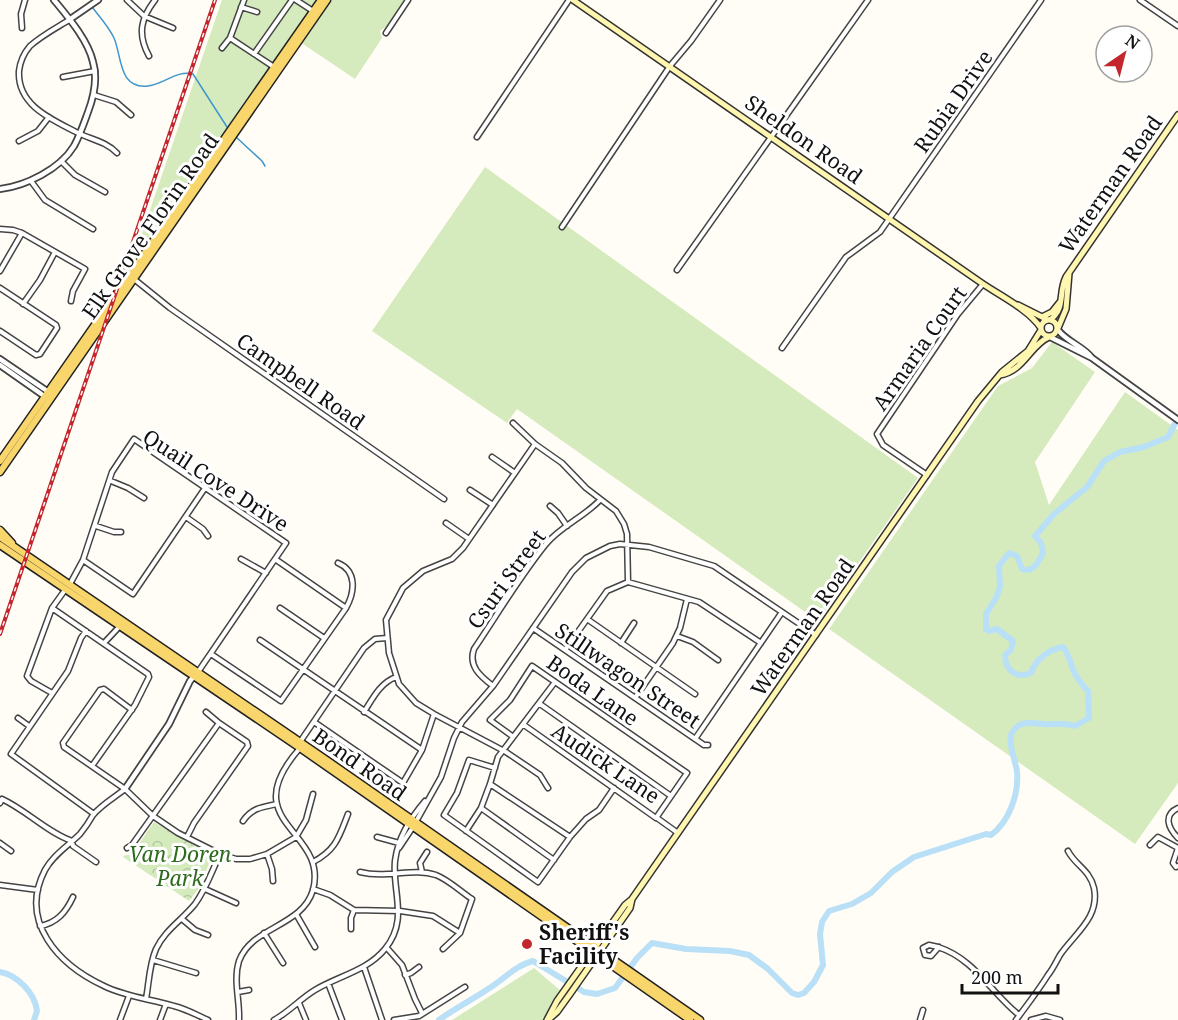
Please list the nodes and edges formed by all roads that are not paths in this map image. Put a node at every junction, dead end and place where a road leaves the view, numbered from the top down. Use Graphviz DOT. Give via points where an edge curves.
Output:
graph roads {
  1 [pos="24,0"];
  2 [pos="54,0"];
  3 [pos="127,0"];
  4 [pos="155,0"];
  5 [pos="244,0"];
  6 [pos="294,0"];
  7 [pos="321,0"];
  8 [pos="327,0"];
  9 [pos="408,0"];
  10 [pos="571,0"];
  11 [pos="720,0"];
  12 [pos="867,0"];
  13 [pos="1041,0"];
  14 [pos="1140,0"];
  15 [pos="97,1"];
  16 [pos="242,7"];
  17 [pos="257,12"];
  18 [pos="313,12"];
  19 [pos="144,16"];
  20 [pos="69,20"];
  21 [pos="1178,26"];
  22 [pos="22,28"];
  23 [pos="172,28"];
  24 [pos="386,33"];
  25 [pos="230,38"];
  26 [pos="222,48"];
  27 [pos="254,54"];
  28 [pos="149,56"];
  29 [pos="670,66"];
  30 [pos="276,68"];
  31 [pos="95,71"];
  32 [pos="63,77"];
  33 [pos="94,95"];
  34 [pos="131,115"];
  35 [pos="1178,115"];
  36 [pos="49,117"];
  37 [pos="80,134"];
  38 [pos="771,136"];
  39 [pos="477,137"];
  40 [pos="19,141"];
  41 [pos="117,153"];
  42 [pos="60,160"];
  43 [pos="32,181"];
  44 [pos="0,189"];
  45 [pos="105,192"];
  46 [pos="888,218"];
  47 [pos="562,227"];
  48 [pos="0,229"];
  49 [pos="93,229"];
  50 [pos="22,233"];
  51 [pos="55,252"];
  52 [pos="136,264"];
  53 [pos="677,270"];
  54 [pos="0,271"];
  55 [pos="1069,273"];
  56 [pos="132,280"];
  57 [pos="983,284"];
  58 [pos="0,288"];
  59 [pos="71,301"];
  60 [pos="23,304"];
  61 [pos="1016,305"];
  62 [pos="1047,319"];
  63 [pos="1041,329"];
  64 [pos="1058,329"];
  65 [pos="0,331"];
  66 [pos="1050,337"];
  67 [pos="782,348"];
  68 [pos="1092,358"];
  69 [pos="0,359"];
  70 [pos="0,365"];
  71 [pos="1000,375"];
  72 [pos="49,396"];
  73 [pos="1178,420"];
  74 [pos="27,422"];
  75 [pos="513,423"];
  76 [pos="21,441"];
  77 [pos="535,444"];
  78 [pos="11,445"];
  79 [pos="492,457"];
  80 [pos="9,458"];
  81 [pos="0,461"];
  82 [pos="0,472"];
  83 [pos="514,473"];
  84 [pos="927,475"];
  85 [pos="111,481"];
  86 [pos="205,487"];
  87 [pos="470,490"];
  88 [pos="144,498"];
  89 [pos="444,499"];
  90 [pos="600,500"];
  91 [pos="493,505"];
  92 [pos="549,506"];
  93 [pos="186,517"];
  94 [pos="446,523"];
  95 [pos="96,526"];
  96 [pos="567,526"];
  97 [pos="0,530"];
  98 [pos="122,532"];
  99 [pos="208,536"];
  100 [pos="0,537"];
  101 [pos="469,539"];
  102 [pos="628,544"];
  103 [pos="0,545"];
  104 [pos="14,546"];
  105 [pos="241,559"];
  106 [pos="276,559"];
  107 [pos="83,560"];
  108 [pos="338,564"];
  109 [pos="266,573"];
  110 [pos="628,582"];
  111 [pos="68,586"];
  112 [pos="687,598"];
  113 [pos="52,608"];
  114 [pos="280,608"];
  115 [pos="346,608"];
  116 [pos="782,612"];
  117 [pos="587,619"];
  118 [pos="634,623"];
  119 [pos="121,626"];
  120 [pos="533,628"];
  121 [pos="86,631"];
  122 [pos="816,635"];
  123 [pos="677,636"];
  124 [pos="324,638"];
  125 [pos="387,638"];
  126 [pos="151,640"];
  127 [pos="260,640"];
  128 [pos="104,643"];
  129 [pos="621,643"];
  130 [pos="761,644"];
  131 [pos="565,650"];
  132 [pos="212,654"];
  133 [pos="718,660"];
  134 [pos="656,668"];
  135 [pos="303,670"];
  136 [pos="196,674"];
  137 [pos="396,677"];
  138 [pos="555,682"];
  139 [pos="493,686"];
  140 [pos="335,692"];
  141 [pos="52,693"];
  142 [pos="695,694"];
  143 [pos="635,698"];
  144 [pos="540,704"];
  145 [pos="132,710"];
  146 [pos="206,711"];
  147 [pos="364,712"];
  148 [pos="434,714"];
  149 [pos="18,718"];
  150 [pos="314,722"];
  151 [pos="219,723"];
  152 [pos="524,725"];
  153 [pos="29,726"];
  154 [pos="458,728"];
  155 [pos="512,736"];
  156 [pos="695,739"];
  157 [pos="300,745"];
  158 [pos="708,745"];
  159 [pos="422,750"];
  160 [pos="502,751"];
  161 [pos="92,766"];
  162 [pos="495,768"];
  163 [pos="687,773"];
  164 [pos="490,784"];
  165 [pos="548,788"];
  166 [pos="614,788"];
  167 [pos="125,789"];
  168 [pos="314,794"];
  169 [pos="671,796"];
  170 [pos="0,803"];
  171 [pos="277,804"];
  172 [pos="480,808"];
  173 [pos="1178,808"];
  174 [pos="94,814"];
  175 [pos="348,814"];
  176 [pos="153,816"];
  177 [pos="656,818"];
  178 [pos="243,821"];
  179 [pos="412,823"];
  180 [pos="466,831"];
  181 [pos="678,833"];
  182 [pos="187,837"];
  183 [pos="296,837"];
  184 [pos="377,837"];
  185 [pos="570,837"];
  186 [pos="1178,838"];
  187 [pos="72,842"];
  188 [pos="0,843"];
  189 [pos="399,845"];
  190 [pos="1150,845"];
  191 [pos="127,848"];
  192 [pos="11,851"];
  193 [pos="1068,851"];
  194 [pos="427,852"];
  195 [pos="219,854"];
  196 [pos="267,854"];
  197 [pos="554,860"];
  198 [pos="96,862"];
  199 [pos="313,862"];
  200 [pos="1178,866"];
  201 [pos="360,872"];
  202 [pos="422,872"];
  203 [pos="396,874"];
  204 [pos="273,881"];
  205 [pos="0,885"];
  206 [pos="205,889"];
  207 [pos="313,889"];
  208 [pos="38,890"];
  209 [pos="73,897"];
  210 [pos="236,903"];
  211 [pos="354,910"];
  212 [pos="400,911"];
  213 [pos="296,914"];
  214 [pos="182,918"];
  215 [pos="40,926"];
  216 [pos="351,929"];
  217 [pos="264,933"];
  218 [pos="460,933"];
  219 [pos="208,935"];
  220 [pos="315,947"];
  221 [pos="939,947"];
  222 [pos="387,948"];
  223 [pos="442,949"];
  224 [pos="596,950"];
  225 [pos="153,960"];
  226 [pos="283,963"];
  227 [pos="364,967"];
  228 [pos="419,967"];
  229 [pos="582,970"];
  230 [pos="196,973"];
  231 [pos="405,975"];
  232 [pos="632,976"];
  233 [pos="328,983"];
  234 [pos="465,987"];
  235 [pos="249,990"];
  236 [pos="238,992"];
  237 [pos="129,996"];
  238 [pos="146,999"];
  239 [pos="299,1003"];
  240 [pos="166,1004"];
  241 [pos="923,1010"];
  242 [pos="422,1013"];
  243 [pos="1018,1018"];
  244 [pos="205,1019"];
  245 [pos="120,1020"];
  246 [pos="160,1020"];
  247 [pos="238,1020"];
  248 [pos="274,1020"];
  249 [pos="306,1020"];
  250 [pos="342,1020"];
  251 [pos="382,1020"];
  252 [pos="394,1020"];
  253 [pos="548,1020"];
  254 [pos="690,1020"];
  255 [pos="700,1020"];
  256 [pos="920,1020"];
  257 [pos="1031,1020"];
  258 [pos="1060,1020"];
  1 -- 22 [label="street"];
  2 -- 20 [label="street"];
  3 -- 19 [label="street"];
  4 -- 19 [label="street"];
  5 -- 16 [label="street"];
  6 -- 18 [label="street"];
  6 -- 27 [label="street"];
  7 -- 18 [label="main road"];
  8 -- 30 [label="main road, Elk Grove Florin Road"];
  9 -- 24 [label="street"];
  10 -- 29 [label="main road, Sheldon Road"];
  10 -- 39 [label="street"];
  11 -- 29 [label="street"];
  12 -- 38 [label="street"];
  13 -- 46 [label="street, Rubia Drive"];
  14 -- 21 [label="street"];
  15 -- 20 [label="street"];
  16 -- 17 [label="street"];
  16 -- 25 [label="street"];
  18 -- 30 [label="main road"];
  19 -- 23 [label="street"];
  19 -- 28 [label="street" via="142,30"];
  20 -- 31 [label="street" via="91,54"];
  20 -- 36 [label="street" via="31,46 20,64 25,98"];
  25 -- 26 [label="street"];
  25 -- 27 [label="street"];
  27 -- 30 [label="street"];
  29 -- 38 [label="main road, Sheldon Road"];
  29 -- 47 [label="street"];
  30 -- 52 [label="main road, Elk Grove Florin Road"];
  30 -- 56 [label="main road, Elk Grove Florin Road"];
  31 -- 32 [label="street"];
  31 -- 33 [label="street"];
  33 -- 34 [label="street" via="116,102"];
  33 -- 37 [label="street"];
  35 -- 55 [label="main road, Waterman Road"];
  36 -- 37 [label="street"];
  36 -- 40 [label="street" via="38,131"];
  37 -- 41 [label="street"];
  37 -- 42 [label="street"];
  38 -- 46 [label="main road, Sheldon Road"];
  38 -- 53 [label="street"];
  42 -- 43 [label="street"];
  42 -- 45 [label="street" via="75,175"];
  43 -- 44 [label="street"];
  43 -- 49 [label="street" via="45,200"];
  46 -- 57 [label="main road, Sheldon Road"];
  46 -- 67 [label="street, Rubia Drive" via="875,238 843,260"];
  48 -- 50 [label="street"];
  50 -- 51 [label="street"];
  50 -- 54 [label="street"];
  51 -- 59 [label="street" via="85,269"];
  51 -- 60 [label="street"];
  52 -- 56 [label="main road"];
  52 -- 72 [label="main road, Elk Grove Florin Road"];
  55 -- 62 [label="main road, Waterman Road" via="1063,282 1060,302"];
  55 -- 64 [label="main road, Waterman Road" via="1066,309"];
  56 -- 72 [label="main road, Elk Grove Florin Road"];
  56 -- 89 [label="street, Campbell Road"];
  57 -- 61 [label="main road, Sheldon Road"];
  57 -- 84 [label="street, Armaria Court" via="877,434 883,445"];
  58 -- 60 [label="street"];
  60 -- 65 [label="street" via="56,325 40,354"];
  61 -- 62 [label="main road, Sheldon Road"];
  61 -- 63 [label="main road, Sheldon Road" via="1037,321"];
  62 -- 63 [label="main road"];
  62 -- 64 [label="main road" via="1055,322"];
  63 -- 66 [label="main road"];
  63 -- 71 [label="main road, Waterman Road" via="1028,351"];
  64 -- 66 [label="main road"];
  64 -- 68 [label="street"];
  66 -- 68 [label="street"];
  66 -- 71 [label="main road, Waterman Road" via="1041,341 1024,362"];
  68 -- 73 [label="street"];
  69 -- 72 [label="street"];
  70 -- 72 [label="street"];
  71 -- 84 [label="main road, Waterman Road"];
  72 -- 74 [label="main road, Elk Grove Florin Road"];
  72 -- 76 [label="main road, Elk Grove Florin Road"];
  74 -- 76 [label="main road"];
  74 -- 78 [label="main road, Elk Grove Florin Road"];
  75 -- 77 [label="street"];
  76 -- 80 [label="main road, Elk Grove Florin Road"];
  77 -- 83 [label="street"];
  77 -- 90 [label="street" via="562,463"];
  78 -- 80 [label="main road"];
  78 -- 81 [label="main road, Elk Grove Florin Road"];
  79 -- 83 [label="street"];
  80 -- 82 [label="main road, Elk Grove Florin Road"];
  83 -- 91 [label="street"];
  84 -- 122 [label="main road, Waterman Road"];
  85 -- 86 [label="street, Quail Cove Drive" via="115,466 134,438"];
  85 -- 88 [label="street"];
  85 -- 95 [label="street, Quail Cove Drive"];
  86 -- 93 [label="street"];
  86 -- 106 [label="street, Quail Cove Drive" via="286,543"];
  87 -- 91 [label="street"];
  90 -- 96 [label="street, Csuri Street"];
  90 -- 102 [label="street" via="616,511 624,524"];
  91 -- 101 [label="street"];
  92 -- 96 [label="street"];
  93 -- 99 [label="street"];
  93 -- 107 [label="street" via="133,594"];
  94 -- 101 [label="street"];
  95 -- 98 [label="street"];
  95 -- 107 [label="street, Quail Cove Drive"];
  96 -- 139 [label="street, Csuri Street" via="546,543 474,649 475,669"];
  97 -- 104 [label="main road"];
  100 -- 104 [label="main road, Bond Road"];
  101 -- 125 [label="street" via="452,559 423,571 403,588 386,620"];
  102 -- 110 [label="street"];
  102 -- 116 [label="street" via="714,566"];
  102 -- 120 [label="street" via="609,546 585,558"];
  103 -- 111 [label="main road"];
  104 -- 111 [label="main road, Bond Road"];
  105 -- 109 [label="street"];
  106 -- 109 [label="street, Quail Cove Drive"];
  106 -- 115 [label="street"];
  107 -- 111 [label="street, Quail Cove Drive"];
  108 -- 115 [label="street" via="349,571 352,580 352,597"];
  109 -- 132 [label="street, Quail Cove Drive"];
  110 -- 112 [label="street"];
  110 -- 117 [label="street" via="607,591"];
  111 -- 113 [label="street, Quail Cove Drive"];
  111 -- 119 [label="main road, Bond Road"];
  111 -- 126 [label="main road, Bond Road"];
  112 -- 123 [label="street"];
  112 -- 130 [label="street" via="710,608"];
  113 -- 121 [label="street"];
  113 -- 141 [label="street, Quail Cove Drive" via="27,676"];
  114 -- 124 [label="street"];
  115 -- 124 [label="street"];
  116 -- 122 [label="street"];
  116 -- 130 [label="street"];
  117 -- 129 [label="street"];
  117 -- 131 [label="street"];
  118 -- 129 [label="street"];
  119 -- 126 [label="main road"];
  119 -- 128 [label="street"];
  119 -- 136 [label="main road, Bond Road"];
  120 -- 131 [label="street, Stillwagon Street"];
  120 -- 139 [label="street"];
  121 -- 128 [label="street"];
  121 -- 141 [label="street" via="68,671"];
  122 -- 181 [label="main road, Waterman Road"];
  123 -- 133 [label="street"];
  123 -- 134 [label="street"];
  124 -- 135 [label="street"];
  125 -- 137 [label="street"];
  125 -- 140 [label="street" via="375,639 364,648"];
  126 -- 136 [label="main road, Bond Road"];
  127 -- 135 [label="street"];
  128 -- 145 [label="street" via="148,674"];
  129 -- 134 [label="street"];
  130 -- 156 [label="street"];
  131 -- 143 [label="street, Stillwagon Street"];
  132 -- 135 [label="street" via="281,700"];
  132 -- 136 [label="street, Quail Cove Drive"];
  134 -- 142 [label="street"];
  134 -- 143 [label="street"];
  135 -- 140 [label="street"];
  136 -- 157 [label="main road, Bond Road"];
  136 -- 167 [label="street" via="170,724"];
  137 -- 147 [label="street" via="380,688"];
  137 -- 148 [label="street" via="416,703"];
  138 -- 144 [label="street"];
  138 -- 155 [label="street, Boda Lane" via="532,666 510,700 490,720"];
  138 -- 163 [label="street, Boda Lane"];
  139 -- 154 [label="street"];
  140 -- 147 [label="street"];
  140 -- 150 [label="street"];
  141 -- 153 [label="street"];
  143 -- 156 [label="street, Stillwagon Street"];
  144 -- 152 [label="street"];
  144 -- 169 [label="street"];
  145 -- 161 [label="street"];
  145 -- 161 [label="street" via="100,690 63,743"];
  146 -- 151 [label="street"];
  147 -- 159 [label="street"];
  148 -- 154 [label="street"];
  148 -- 159 [label="street"];
  149 -- 153 [label="street"];
  150 -- 157 [label="street"];
  150 -- 159 [label="street" via="403,783"];
  151 -- 176 [label="street"];
  151 -- 182 [label="street" via="248,742 248,747"];
  152 -- 155 [label="street"];
  152 -- 166 [label="street, Audick Lane"];
  153 -- 174 [label="street" via="12,750 13,756"];
  154 -- 160 [label="street"];
  154 -- 179 [label="street" via="441,777"];
  155 -- 160 [label="street"];
  156 -- 158 [label="street, Stillwagon Street"];
  157 -- 171 [label="street" via="280,774"];
  157 -- 179 [label="main road, Bond Road"];
  157 -- 179 [label="main road, Bond Road"];
  160 -- 162 [label="street"];
  160 -- 165 [label="street" via="540,775"];
  161 -- 167 [label="street"];
  162 -- 164 [label="street"];
  162 -- 180 [label="street" via="469,760 444,815"];
  163 -- 169 [label="street, Audick Lane"];
  164 -- 172 [label="street"];
  164 -- 185 [label="street"];
  166 -- 177 [label="street, Audick Lane"];
  166 -- 185 [label="street" via="599,810"];
  167 -- 174 [label="street"];
  167 -- 176 [label="street"];
  168 -- 183 [label="street"];
  169 -- 177 [label="street, Audick Lane"];
  170 -- 187 [label="street" via="2,799 8,802"];
  171 -- 178 [label="street" via="253,810"];
  171 -- 183 [label="street"];
  172 -- 180 [label="street"];
  172 -- 197 [label="street"];
  173 -- 186 [label="street" via="1168,818"];
  174 -- 187 [label="street"];
  175 -- 199 [label="street" via="334,847"];
  176 -- 182 [label="street"];
  176 -- 191 [label="street"];
  177 -- 181 [label="street"];
  179 -- 189 [label="street"];
  179 -- 224 [label="main road, Bond Road"];
  180 -- 197 [label="street" via="538,882"];
  181 -- 224 [label="main road, Waterman Road" via="632,899 630,908"];
  182 -- 195 [label="street"];
  183 -- 196 [label="street"];
  183 -- 199 [label="street"];
  184 -- 189 [label="street"];
  185 -- 197 [label="street"];
  187 -- 198 [label="street"];
  187 -- 208 [label="street" via="48,865"];
  188 -- 192 [label="street"];
  189 -- 203 [label="street"];
  190 -- 200 [label="street" via="1158,837 1178,848 1173,863"];
  193 -- 243 [label="street" via="1092,881 1094,907"];
  194 -- 202 [label="street" via="420,863"];
  195 -- 196 [label="street" via="249,860"];
  195 -- 206 [label="street"];
  196 -- 204 [label="street"];
  199 -- 207 [label="street"];
  201 -- 203 [label="street"];
  202 -- 203 [label="street"];
  202 -- 218 [label="street" via="442,878 472,900"];
  203 -- 212 [label="street"];
  205 -- 208 [label="street"];
  206 -- 210 [label="street"];
  206 -- 214 [label="street"];
  207 -- 211 [label="street"];
  207 -- 213 [label="street"];
  208 -- 215 [label="street"];
  209 -- 215 [label="street" via="58,919"];
  211 -- 212 [label="street"];
  211 -- 216 [label="street"];
  212 -- 218 [label="street" via="433,916"];
  212 -- 222 [label="street"];
  213 -- 217 [label="street"];
  213 -- 220 [label="street"];
  214 -- 219 [label="street" via="189,927"];
  214 -- 225 [label="street" via="164,936"];
  215 -- 237 [label="street" via="49,944 64,960 95,982"];
  217 -- 226 [label="street"];
  217 -- 236 [label="street" via="240,959"];
  218 -- 223 [label="street"];
  221 -- 221 [label="street" via="926,945 923,952 931,956"];
  221 -- 243 [label="street" via="972,965"];
  222 -- 227 [label="street"];
  222 -- 231 [label="street"];
  224 -- 229 [label="main road, Waterman Road"];
  224 -- 232 [label="main road, Bond Road"];
  225 -- 230 [label="street"];
  225 -- 238 [label="street"];
  227 -- 233 [label="street"];
  227 -- 251 [label="street"];
  228 -- 231 [label="street"];
  229 -- 253 [label="main road, Waterman Road" via="564,991"];
  229 -- 253 [label="main road, Waterman Road" via="570,994"];
  231 -- 242 [label="street"];
  232 -- 254 [label="main road, Bond Road"];
  232 -- 255 [label="main road, Bond Road"];
  233 -- 239 [label="street"];
  233 -- 250 [label="street"];
  234 -- 242 [label="street"];
  235 -- 236 [label="street"];
  236 -- 247 [label="street"];
  237 -- 238 [label="street"];
  237 -- 245 [label="street"];
  238 -- 240 [label="street"];
  239 -- 248 [label="street"];
  239 -- 249 [label="street"];
  240 -- 244 [label="street"];
  240 -- 246 [label="street"];
  241 -- 256 [label="street"];
  242 -- 252 [label="street"];
  257 -- 258 [label="street" via="1046,1016"];
}
